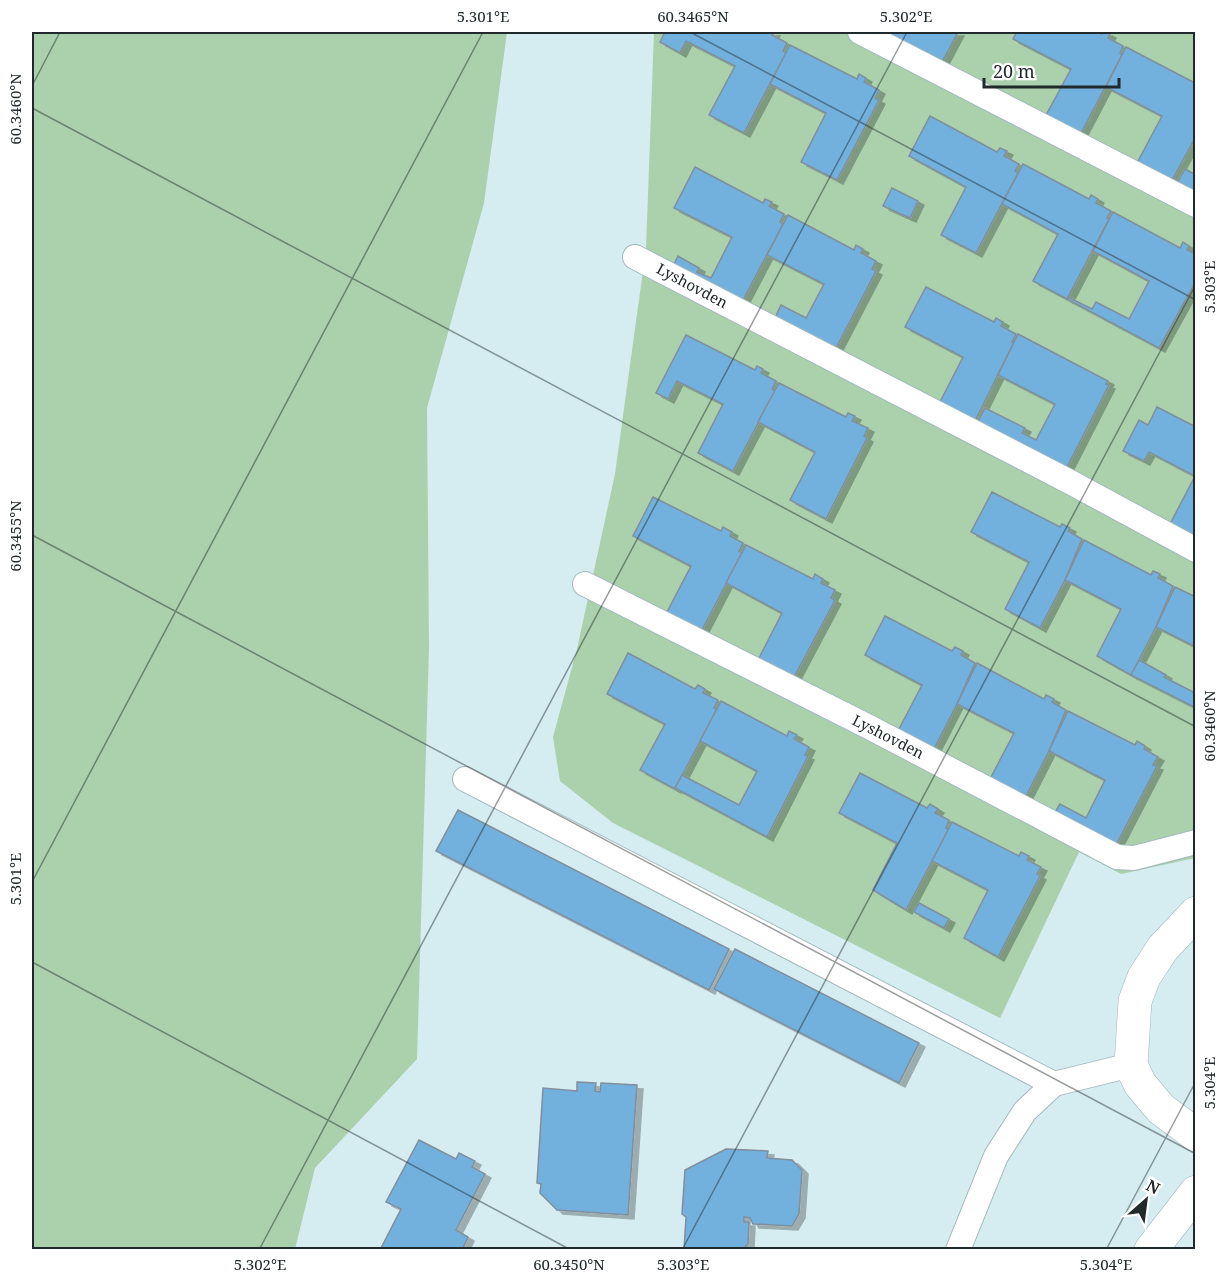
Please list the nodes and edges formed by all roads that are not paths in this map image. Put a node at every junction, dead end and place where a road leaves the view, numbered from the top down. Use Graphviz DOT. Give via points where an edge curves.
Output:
graph roads {
  1 [pos="860,32"];
  2 [pos="1196,205"];
  3 [pos="635,257"];
  4 [pos="1196,550"];
  5 [pos="585,584"];
  6 [pos="465,779"];
  7 [pos="1196,842"];
  8 [pos="1196,913"];
  9 [pos="1131,1065"];
  10 [pos="1054,1084"];
  11 [pos="1196,1135"];
  12 [pos="1196,1192"];
  13 [pos="958,1250"];
  14 [pos="1151,1250"];
  1 -- 2 [label="lane"];
  3 -- 4 [label="lane, Lyshovden"];
  5 -- 7 [label="lane, Lyshovden" via="1117,857 1134,858"];
  6 -- 10 [label="lane"];
  8 -- 9 [label="street" via="1163,948 1144,977 1135,1001"];
  9 -- 10 [label="lane"];
  9 -- 11 [label="street" via="1140,1084 1161,1109"];
  10 -- 13 [label="lane" via="1025,1111 996,1156"];
  12 -- 14 [label="street"];
}
